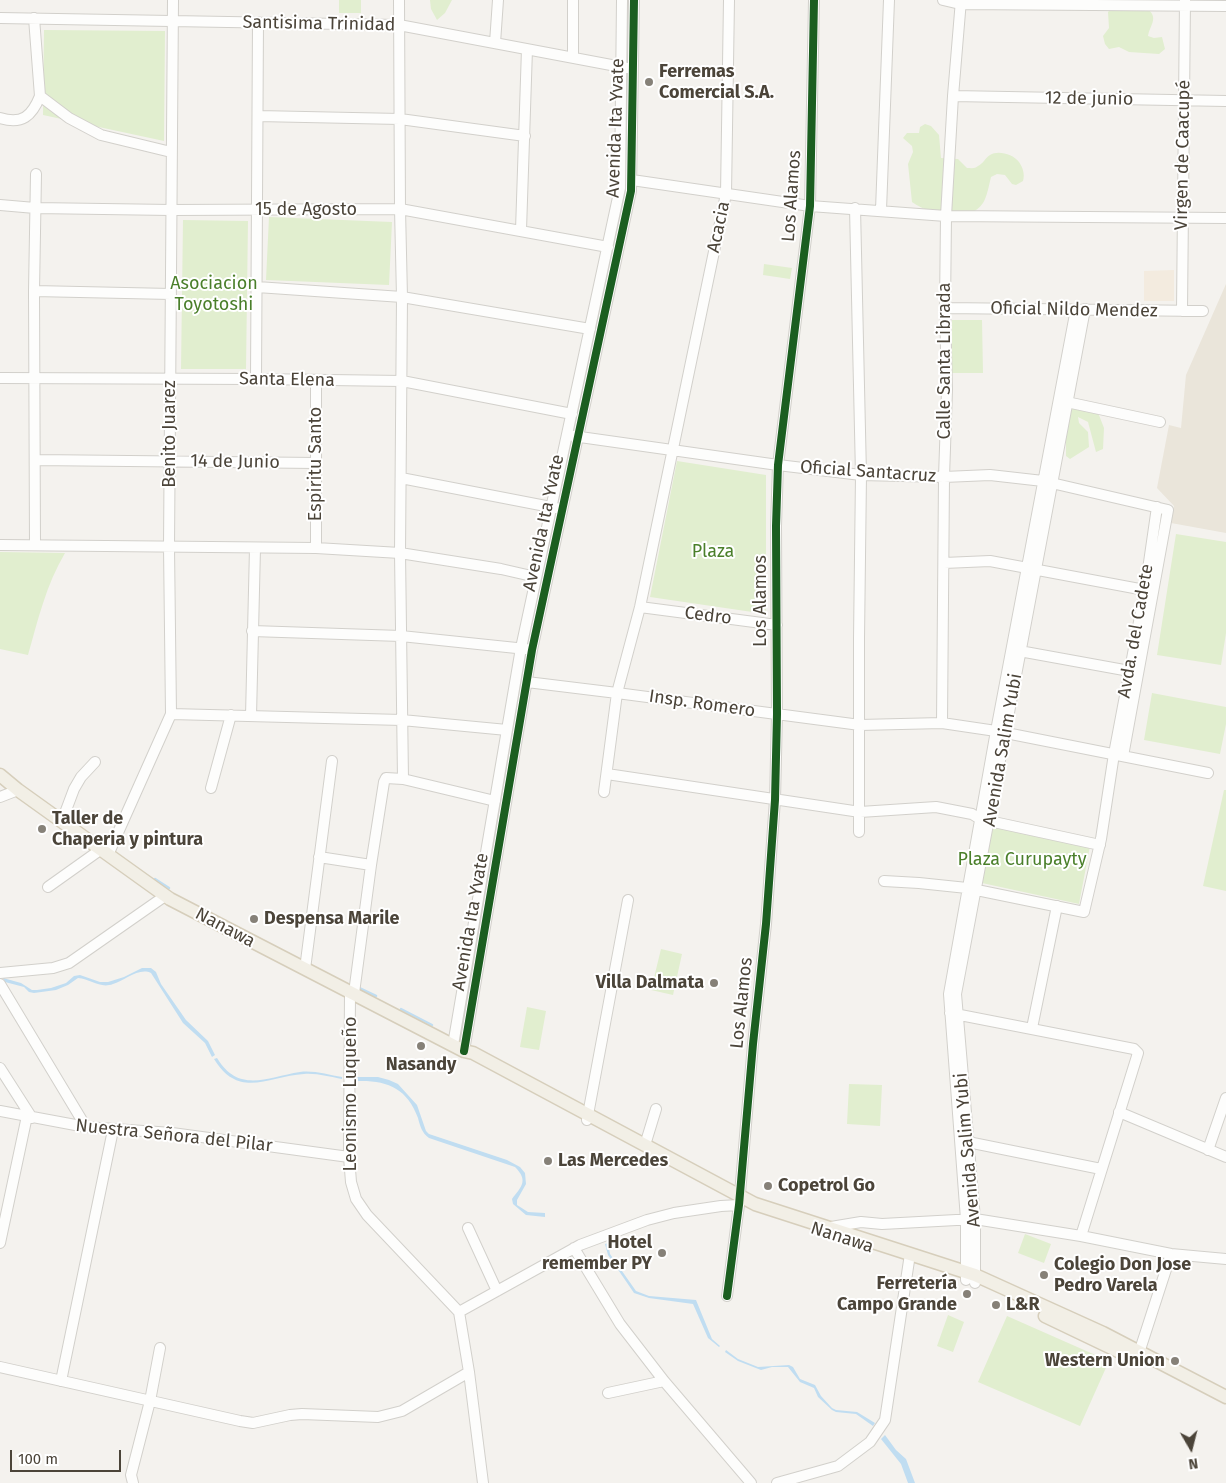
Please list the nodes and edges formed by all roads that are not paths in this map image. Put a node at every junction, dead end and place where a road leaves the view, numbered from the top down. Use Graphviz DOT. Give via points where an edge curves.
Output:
graph roads {
  1 [pos="173,0"];
  2 [pos="399,0"];
  3 [pos="498,0"];
  4 [pos="574,0"];
  5 [pos="622,0"];
  6 [pos="634,0"];
  7 [pos="729,0"];
  8 [pos="814,0"];
  9 [pos="889,0"];
  10 [pos="943,0"];
  11 [pos="961,2"];
  12 [pos="1185,3"];
  13 [pos="1226,6"];
  14 [pos="0,18"];
  15 [pos="34,18"];
  16 [pos="173,21"];
  17 [pos="258,22"];
  18 [pos="399,25"];
  19 [pos="495,43"];
  20 [pos="527,49"];
  21 [pos="573,58"];
  22 [pos="622,67"];
  23 [pos="633,69"];
  24 [pos="40,96"];
  25 [pos="952,96"];
  26 [pos="1185,101"];
  27 [pos="1226,101"];
  28 [pos="258,116"];
  29 [pos="0,118"];
  30 [pos="400,119"];
  31 [pos="525,136"];
  32 [pos="171,152"];
  33 [pos="36,174"];
  34 [pos="632,180"];
  35 [pos="726,194"];
  36 [pos="618,202"];
  37 [pos="628,204"];
  38 [pos="0,205"];
  39 [pos="810,206"];
  40 [pos="35,208"];
  41 [pos="855,208"];
  42 [pos="257,209"];
  43 [pos="171,210"];
  44 [pos="400,210"];
  45 [pos="881,210"];
  46 [pos="946,216"];
  47 [pos="1182,218"];
  48 [pos="1226,218"];
  49 [pos="522,230"];
  50 [pos="608,247"];
  51 [pos="256,286"];
  52 [pos="34,291"];
  53 [pos="171,294"];
  54 [pos="402,297"];
  55 [pos="945,308"];
  56 [pos="1081,309"];
  57 [pos="1182,311"];
  58 [pos="1203,311"];
  59 [pos="590,329"];
  60 [pos="588,365"];
  61 [pos="0,378"];
  62 [pos="34,378"];
  63 [pos="256,379"];
  64 [pos="170,380"];
  65 [pos="316,381"];
  66 [pos="402,382"];
  67 [pos="1063,401"];
  68 [pos="572,414"];
  69 [pos="1160,422"];
  70 [pos="567,435"];
  71 [pos="578,437"];
  72 [pos="672,451"];
  73 [pos="34,460"];
  74 [pos="170,462"];
  75 [pos="316,463"];
  76 [pos="778,465"];
  77 [pos="861,475"];
  78 [pos="400,478"];
  79 [pos="944,478"];
  80 [pos="1048,482"];
  81 [pos="552,508"];
  82 [pos="1163,509"];
  83 [pos="562,510"];
  84 [pos="0,545"];
  85 [pos="35,545"];
  86 [pos="169,546"];
  87 [pos="255,548"];
  88 [pos="316,548"];
  89 [pos="400,553"];
  90 [pos="944,564"];
  91 [pos="1032,568"];
  92 [pos="536,577"];
  93 [pos="1149,591"];
  94 [pos="640,607"];
  95 [pos="776,624"];
  96 [pos="252,631"];
  97 [pos="401,636"];
  98 [pos="521,648"];
  99 [pos="532,650"];
  100 [pos="1016,650"];
  101 [pos="1134,672"];
  102 [pos="526,682"];
  103 [pos="617,693"];
  104 [pos="171,714"];
  105 [pos="777,714"];
  106 [pos="230,715"];
  107 [pos="252,716"];
  108 [pos="402,720"];
  109 [pos="942,723"];
  110 [pos="860,725"];
  111 [pos="507,730"];
  112 [pos="1001,732"];
  113 [pos="1118,755"];
  114 [pos="95,762"];
  115 [pos="332,762"];
  116 [pos="1208,773"];
  117 [pos="608,774"];
  118 [pos="0,775"];
  119 [pos="403,779"];
  120 [pos="498,783"];
  121 [pos="509,785"];
  122 [pos="211,788"];
  123 [pos="18,790"];
  124 [pos="604,792"];
  125 [pos="0,797"];
  126 [pos="775,800"];
  127 [pos="495,801"];
  128 [pos="860,812"];
  129 [pos="983,816"];
  130 [pos="62,822"];
  131 [pos="860,832"];
  132 [pos="1100,842"];
  133 [pos="104,852"];
  134 [pos="319,857"];
  135 [pos="371,865"];
  136 [pos="884,881"];
  137 [pos="48,887"];
  138 [pos="972,889"];
  139 [pos="165,896"];
  140 [pos="628,900"];
  141 [pos="1057,906"];
  142 [pos="482,914"];
  143 [pos="305,969"];
  144 [pos="0,973"];
  145 [pos="0,984"];
  146 [pos="352,993"];
  147 [pos="953,1013"];
  148 [pos="1032,1028"];
  149 [pos="461,1049"];
  150 [pos="0,1068"];
  151 [pos="1226,1098"];
  152 [pos="656,1109"];
  153 [pos="0,1110"];
  154 [pos="1119,1112"];
  155 [pos="30,1117"];
  156 [pos="588,1118"];
  157 [pos="86,1127"];
  158 [pos="113,1130"];
  159 [pos="968,1142"];
  160 [pos="645,1145"];
  161 [pos="1208,1150"];
  162 [pos="349,1157"];
  163 [pos="1226,1157"];
  164 [pos="1101,1169"];
  165 [pos="739,1201"];
  166 [pos="971,1219"];
  167 [pos="882,1224"];
  168 [pos="831,1227"];
  169 [pos="468,1228"];
  170 [pos="1081,1236"];
  171 [pos="864,1238"];
  172 [pos="0,1243"];
  173 [pos="574,1248"];
  174 [pos="1172,1254"];
  175 [pos="909,1257"];
  176 [pos="1226,1260"];
  177 [pos="970,1278"];
  178 [pos="497,1291"];
  179 [pos="727,1296"];
  180 [pos="459,1312"];
  181 [pos="160,1348"];
  182 [pos="1138,1356"];
  183 [pos="0,1367"];
  184 [pos="469,1372"];
  185 [pos="1184,1379"];
  186 [pos="61,1381"];
  187 [pos="664,1381"];
  188 [pos="608,1393"];
  189 [pos="1226,1397"];
  190 [pos="150,1401"];
  191 [pos="1226,1406"];
  192 [pos="133,1483"];
  193 [pos="483,1483"];
  194 [pos="751,1483"];
  195 [pos="777,1483"];
  1 -- 16 [label="street, Benito Juarez"];
  2 -- 18 [label="street"];
  3 -- 19 [label="street"];
  4 -- 21 [label="street"];
  5 -- 22 [label="street, Avenida Ita Yvate"];
  6 -- 23 [label="street, Avenida Ita Yvate"];
  7 -- 35 [label="street, Acacia"];
  8 -- 39 [label="street, Los Alamos"];
  9 -- 45 [label="street"];
  10 -- 11 [label="street"];
  11 -- 12 [label="street"];
  11 -- 25 [label="street, Calle Santa Librada"];
  12 -- 13 [label="street"];
  12 -- 26 [label="street, Virgen de Caacupé"];
  14 -- 15 [label="street, Santisima Trinidad"];
  15 -- 16 [label="street, Santisima Trinidad"];
  15 -- 24 [label="street"];
  16 -- 17 [label="street, Santisima Trinidad"];
  16 -- 32 [label="street, Benito Juarez"];
  17 -- 18 [label="street, Santisima Trinidad"];
  17 -- 28 [label="street"];
  18 -- 19 [label="street, Santisima Trinidad"];
  18 -- 30 [label="street"];
  19 -- 20 [label="street, Santisima Trinidad"];
  20 -- 21 [label="street, Santisima Trinidad"];
  20 -- 31 [label="street"];
  21 -- 22 [label="street, Santisima Trinidad"];
  22 -- 23 [label="street, Santisima Trinidad"];
  22 -- 36 [label="street, Avenida Ita Yvate"];
  23 -- 34 [label="street, Avenida Ita Yvate"];
  24 -- 29 [label="street" via="28,117 10,121"];
  24 -- 32 [label="street" via="69,118 101,135"];
  25 -- 26 [label="street, 12 de junio"];
  25 -- 46 [label="street, Calle Santa Librada"];
  26 -- 27 [label="street, 12 de junio"];
  26 -- 47 [label="street, Virgen de Caacupé"];
  28 -- 30 [label="street"];
  28 -- 42 [label="street"];
  30 -- 31 [label="street"];
  30 -- 44 [label="street"];
  31 -- 49 [label="street"];
  32 -- 43 [label="street, Benito Juarez"];
  33 -- 40 [label="street"];
  34 -- 35 [label="street"];
  34 -- 37 [label="street, Avenida Ita Yvate"];
  35 -- 39 [label="street"];
  35 -- 72 [label="street, Acacia"];
  36 -- 37 [label="street"];
  36 -- 50 [label="street, Avenida Ita Yvate"];
  37 -- 60 [label="street, Avenida Ita Yvate"];
  38 -- 40 [label="street, 15 de Agosto"];
  39 -- 41 [label="street"];
  39 -- 76 [label="street, Los Alamos"];
  40 -- 43 [label="street, 15 de Agosto"];
  40 -- 52 [label="street"];
  41 -- 45 [label="street"];
  41 -- 77 [label="street"];
  42 -- 43 [label="street, 15 de Agosto"];
  42 -- 44 [label="street, 15 de Agosto"];
  42 -- 51 [label="street"];
  43 -- 53 [label="street, Benito Juarez"];
  44 -- 49 [label="street, 15 de Agosto"];
  44 -- 54 [label="street"];
  45 -- 46 [label="street"];
  46 -- 47 [label="street"];
  46 -- 55 [label="street, Calle Santa Librada"];
  47 -- 48 [label="street"];
  47 -- 57 [label="street, Virgen de Caacupé"];
  49 -- 50 [label="street, 15 de Agosto"];
  50 -- 59 [label="street, Avenida Ita Yvate"];
  51 -- 54 [label="street"];
  51 -- 63 [label="street"];
  52 -- 53 [label="street"];
  52 -- 62 [label="street"];
  53 -- 64 [label="street, Benito Juarez"];
  54 -- 59 [label="street"];
  54 -- 66 [label="street"];
  55 -- 56 [label="street, Oficial Nildo Mendez"];
  55 -- 79 [label="street, Calle Santa Librada"];
  56 -- 57 [label="street, Oficial Nildo Mendez"];
  56 -- 67 [label="street, Avenida Salim Yubi"];
  57 -- 58 [label="street, Oficial Nildo Mendez"];
  59 -- 60 [label="street, Avenida Ita Yvate"];
  60 -- 68 [label="street, Avenida Ita Yvate"];
  60 -- 71 [label="street, Avenida Ita Yvate"];
  61 -- 62 [label="street, Santa Elena"];
  62 -- 64 [label="street, Santa Elena"];
  62 -- 73 [label="street"];
  63 -- 64 [label="street, Santa Elena"];
  63 -- 65 [label="street, Santa Elena"];
  64 -- 74 [label="street, Benito Juarez"];
  65 -- 66 [label="street, Santa Elena"];
  65 -- 75 [label="street, Espiritu Santo"];
  66 -- 68 [label="street, Santa Elena"];
  66 -- 78 [label="street"];
  67 -- 69 [label="street"];
  67 -- 80 [label="street, Avenida Salim Yubi"];
  68 -- 70 [label="street, Avenida Ita Yvate"];
  70 -- 71 [label="street, Oficial Santacruz"];
  70 -- 81 [label="street, Avenida Ita Yvate"];
  71 -- 72 [label="street, Oficial Santacruz"];
  71 -- 83 [label="street, Avenida Ita Yvate"];
  72 -- 76 [label="street, Oficial Santacruz"];
  72 -- 94 [label="street, Acacia"];
  73 -- 74 [label="street, 14 de Junio"];
  73 -- 85 [label="street"];
  74 -- 75 [label="street, 14 de Junio"];
  74 -- 86 [label="street, Benito Juarez"];
  75 -- 88 [label="street, Espiritu Santo"];
  76 -- 77 [label="street, Oficial Santacruz"];
  76 -- 95 [label="street, Los Alamos"];
  77 -- 79 [label="street, Oficial Santacruz"];
  77 -- 110 [label="street"];
  78 -- 81 [label="street"];
  78 -- 89 [label="street"];
  79 -- 80 [label="street, Oficial Santacruz" via="990,475"];
  79 -- 90 [label="street, Calle Santa Librada"];
  80 -- 82 [label="street, Oficial Santacruz"];
  80 -- 91 [label="street, Avenida Salim Yubi"];
  81 -- 83 [label="street"];
  81 -- 92 [label="street, Avenida Ita Yvate"];
  82 -- 93 [label="street, Avda. del Cadete"];
  83 -- 99 [label="street, Avenida Ita Yvate"];
  84 -- 85 [label="street"];
  85 -- 86 [label="street"];
  86 -- 87 [label="street"];
  86 -- 104 [label="street, Benito Juarez"];
  87 -- 88 [label="street"];
  87 -- 96 [label="street"];
  88 -- 89 [label="street"];
  89 -- 92 [label="street"];
  89 -- 97 [label="street"];
  90 -- 91 [label="street" via="990,561"];
  90 -- 109 [label="street, Calle Santa Librada"];
  91 -- 93 [label="street"];
  91 -- 100 [label="street, Avenida Salim Yubi"];
  92 -- 98 [label="street, Avenida Ita Yvate"];
  93 -- 101 [label="street, Avda. del Cadete"];
  94 -- 95 [label="street, Cedro"];
  94 -- 103 [label="street, Acacia"];
  95 -- 105 [label="street, Los Alamos"];
  96 -- 97 [label="street"];
  96 -- 107 [label="street"];
  97 -- 98 [label="street"];
  97 -- 108 [label="street"];
  98 -- 99 [label="street"];
  98 -- 111 [label="street, Avenida Ita Yvate"];
  99 -- 102 [label="street, Avenida Ita Yvate"];
  100 -- 101 [label="street"];
  100 -- 112 [label="street, Avenida Salim Yubi"];
  101 -- 113 [label="street, Avda. del Cadete"];
  102 -- 103 [label="street, Insp. Romero"];
  102 -- 121 [label="street, Avenida Ita Yvate"];
  103 -- 105 [label="street, Insp. Romero"];
  103 -- 117 [label="street, Acacia"];
  104 -- 106 [label="street"];
  104 -- 133 [label="street, Benito Juarez"];
  105 -- 110 [label="street, Insp. Romero"];
  105 -- 126 [label="street, Los Alamos"];
  106 -- 107 [label="street"];
  106 -- 122 [label="street"];
  107 -- 108 [label="street"];
  108 -- 111 [label="street"];
  108 -- 119 [label="street"];
  109 -- 110 [label="street, Insp. Romero"];
  109 -- 112 [label="street, Insp. Romero"];
  110 -- 128 [label="street"];
  111 -- 120 [label="street, Avenida Ita Yvate"];
  112 -- 113 [label="street, Insp. Romero"];
  112 -- 129 [label="street, Avenida Salim Yubi"];
  113 -- 116 [label="street, Insp. Romero"];
  113 -- 132 [label="street, Avda. del Cadete"];
  114 -- 130 [label="street" via="81,777"];
  115 -- 134 [label="street"];
  117 -- 124 [label="street, Acacia"];
  117 -- 126 [label="street"];
  118 -- 123 [label="main road, Nanawa"];
  119 -- 127 [label="street"];
  119 -- 135 [label="street, Leonismo Luqueño" via="386,778 384,782"];
  120 -- 121 [label="street"];
  120 -- 127 [label="street, Avenida Ita Yvate"];
  121 -- 142 [label="street, Avenida Ita Yvate"];
  123 -- 125 [label="street"];
  123 -- 130 [label="main road, Nanawa"];
  126 -- 128 [label="street"];
  126 -- 165 [label="street, Los Alamos"];
  127 -- 142 [label="street, Avenida Ita Yvate"];
  128 -- 129 [label="street" via="936,808"];
  128 -- 131 [label="street"];
  129 -- 132 [label="street"];
  129 -- 138 [label="street, Avenida Salim Yubi"];
  130 -- 133 [label="main road, Nanawa"];
  132 -- 141 [label="street, Avda. del Cadete" via="1084,912"];
  133 -- 137 [label="street"];
  133 -- 139 [label="main road, Nanawa"];
  134 -- 135 [label="street"];
  134 -- 143 [label="street"];
  135 -- 146 [label="street, Leonismo Luqueño"];
  136 -- 138 [label="street"];
  138 -- 141 [label="street"];
  138 -- 147 [label="street, Avenida Salim Yubi" via="949,994"];
  139 -- 143 [label="main road, Nanawa"];
  139 -- 144 [label="street" via="69,963 52,968"];
  140 -- 156 [label="street"];
  141 -- 148 [label="street"];
  142 -- 149 [label="street, Avenida Ita Yvate"];
  143 -- 146 [label="main road, Nanawa"];
  145 -- 157 [label="street"];
  146 -- 149 [label="main road, Nanawa"];
  146 -- 162 [label="street, Leonismo Luqueño"];
  147 -- 148 [label="street"];
  147 -- 159 [label="street, Avenida Salim Yubi"];
  147 -- 166 [label="street, Avenida Salim Yubi"];
  148 -- 154 [label="street" via="1134,1048 1138,1053"];
  149 -- 156 [label="main road, Nanawa" via="471,1058"];
  150 -- 155 [label="street"];
  151 -- 161 [label="street"];
  152 -- 160 [label="street"];
  153 -- 155 [label="street, Nuestra Señora del Pilar"];
  154 -- 161 [label="street"];
  154 -- 164 [label="street"];
  155 -- 157 [label="street, Nuestra Señora del Pilar"];
  155 -- 172 [label="street"];
  156 -- 160 [label="main road, Nanawa"];
  156 -- 165 [label="main road, Nanawa"];
  157 -- 158 [label="street, Nuestra Señora del Pilar"];
  158 -- 162 [label="street, Nuestra Señora del Pilar" via="172,1133"];
  158 -- 186 [label="street"];
  159 -- 164 [label="street"];
  159 -- 166 [label="street, Avenida Salim Yubi"];
  160 -- 165 [label="main road, Nanawa"];
  161 -- 163 [label="street"];
  162 -- 180 [label="street, Leonismo Luqueño" via="351,1182 360,1206"];
  164 -- 170 [label="street"];
  165 -- 168 [label="main road, Nanawa"];
  165 -- 173 [label="street" via="658,1217"];
  165 -- 175 [label="main road, Nanawa" via="754,1209"];
  165 -- 179 [label="street, Los Alamos"];
  166 -- 167 [label="street"];
  166 -- 170 [label="street"];
  166 -- 177 [label="street, Avenida Salim Yubi"];
  167 -- 168 [label="street" via="861,1222"];
  167 -- 171 [label="street" via="864,1230 861,1234"];
  168 -- 171 [label="main road, Nanawa"];
  169 -- 178 [label="street"];
  170 -- 174 [label="street"];
  171 -- 175 [label="main road, Nanawa"];
  173 -- 178 [label="street"];
  173 -- 187 [label="street" via="620,1324"];
  174 -- 176 [label="street"];
  174 -- 182 [label="street"];
  175 -- 177 [label="main road, Nanawa"];
  175 -- 195 [label="street" via="885,1420 870,1442 838,1466"];
  177 -- 182 [label="main road, Nanawa"];
  178 -- 180 [label="street"];
  180 -- 184 [label="street"];
  181 -- 190 [label="street"];
  182 -- 185 [label="main road, Nanawa"];
  183 -- 186 [label="street"];
  184 -- 190 [label="street" via="402,1411 378,1417 302,1414 247,1422"];
  184 -- 193 [label="street"];
  185 -- 189 [label="main road, Nanawa"];
  185 -- 191 [label="main road, Nanawa"];
  186 -- 190 [label="street"];
  187 -- 188 [label="street"];
  187 -- 194 [label="street"];
  190 -- 192 [label="street" via="131,1475"];
}
